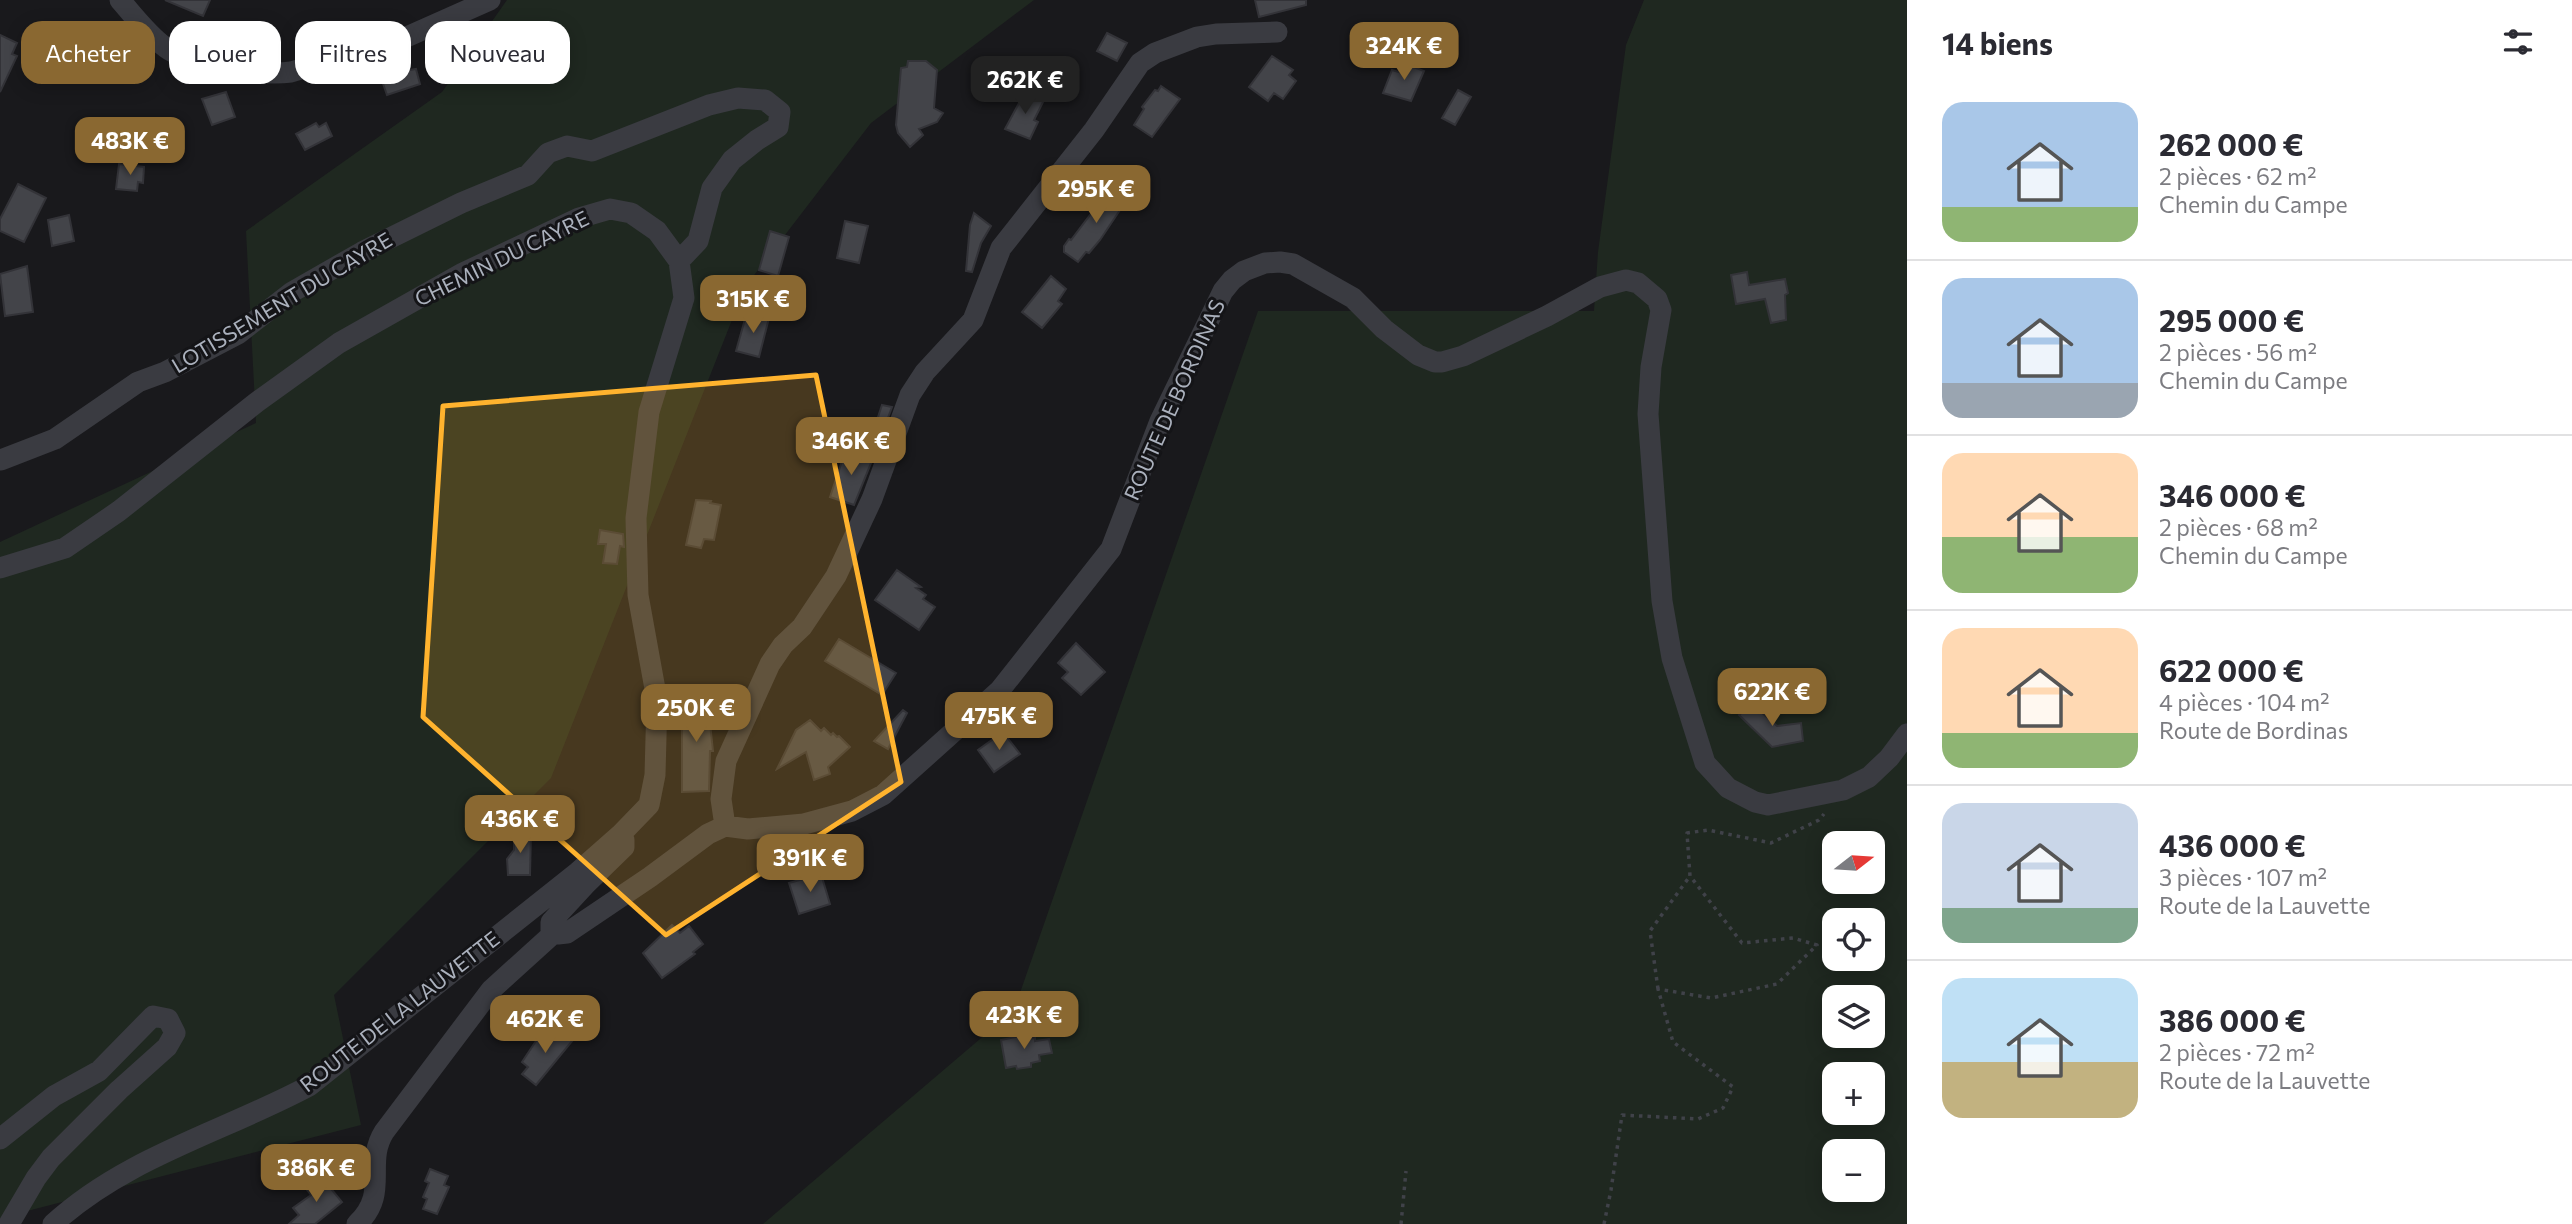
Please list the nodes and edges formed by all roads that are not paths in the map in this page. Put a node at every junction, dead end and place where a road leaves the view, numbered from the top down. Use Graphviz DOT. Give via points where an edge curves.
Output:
graph roads {
  1 [pos="120,0"];
  2 [pos="490,0"];
  3 [pos="1277,32"];
  4 [pos="679,261"];
  5 [pos="1,460"];
  6 [pos="0,568"];
  7 [pos="1907,734"];
  8 [pos="725,826"];
  9 [pos="620,835"];
  10 [pos="555,932"];
  11 [pos="0,1139"];
  12 [pos="9,1224"];
  13 [pos="53,1224"];
  14 [pos="357,1224"];
  1 -- 2 [label="street" via="163,47 180,57 272,74 402,39"];
  3 -- 8 [label="street" via="1197,37 1140,63 1001,248 973,320 910,395 872,499 836,576 770,664 726,761 721,799"];
  4 -- 5 [label="street, LOTISSEMENT DU CAYRE" via="698,241 712,188 732,160 778,127 780,112 765,100 738,98 709,105 592,151 566,146 548,153 528,175 362,252 292,292 238,334 138,382 55,439"];
  4 -- 6 [label="street, CHEMIN DU CAYRE" via="657,231 631,213 610,209 579,218 463,273 339,343 65,548"];
  4 -- 9 [label="street, CHEMIN DU CAYRE" via="684,298 649,412 636,518 638,594 657,700 655,775 649,805"];
  7 -- 8 [label="street, ROUTE DE BORDINAS" via="1870,777 1843,790 1768,805 1728,788 1704,763 1672,658 1662,601 1648,414 1661,310 1649,290 1626,280 1600,287 1463,356 1435,362 1403,344 1353,298 1293,264 1265,263 1244,271 1223,291 1160,421 1111,549 1000,690 883,795 852,811 804,824 748,829"];
  8 -- 10 [label="street" via="567,933"];
  9 -- 10 [label="street" via="624,847 551,922"];
  9 -- 13 [label="street, ROUTE DE LA LAUVETTE" via="309,1086 184,1142 100,1187"];
  10 -- 14 [label="street" via="491,989 384,1132 375,1154 374,1198"];
  11 -- 12 [label="street" via="54,1096 99,1071 153,1016 168,1019 175,1033 167,1047 51,1158"];
}
